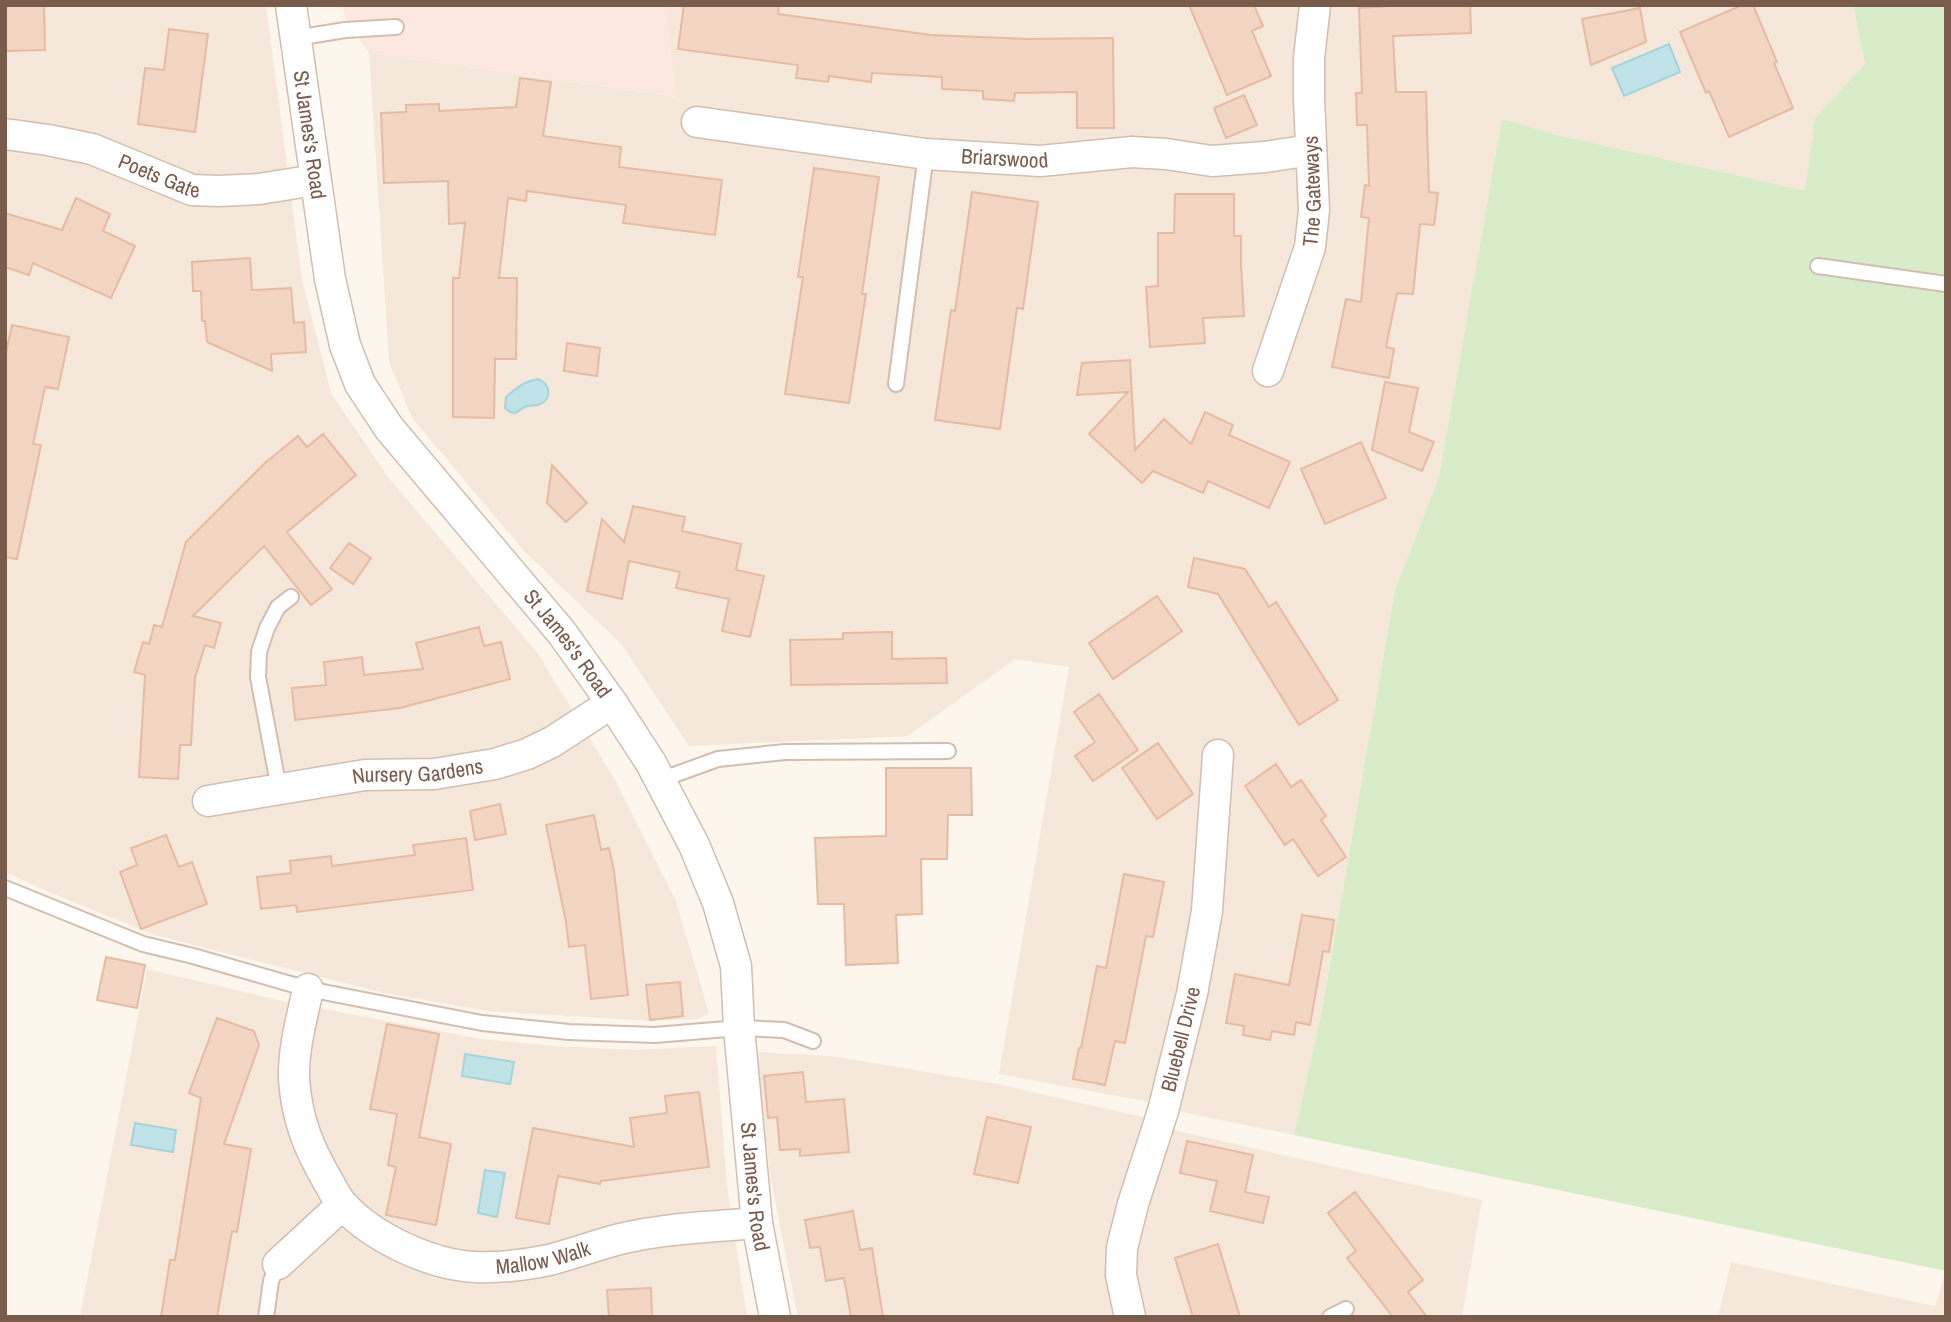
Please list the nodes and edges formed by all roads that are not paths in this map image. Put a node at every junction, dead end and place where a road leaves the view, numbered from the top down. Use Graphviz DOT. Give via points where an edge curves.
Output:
graph roads {
  1 [pos="291,5"];
  2 [pos="1315,5"];
  3 [pos="396,27"];
  4 [pos="296,38"];
  5 [pos="697,122"];
  6 [pos="5,135"];
  7 [pos="1311,150"];
  8 [pos="926,154"];
  9 [pos="315,180"];
  10 [pos="1818,266"];
  11 [pos="1946,284"];
  12 [pos="1268,371"];
  13 [pos="896,384"];
  14 [pos="291,597"];
  15 [pos="612,703"];
  16 [pos="947,751"];
  17 [pos="1218,755"];
  18 [pos="660,780"];
  19 [pos="279,789"];
  20 [pos="208,801"];
  21 [pos="5,888"];
  22 [pos="308,989"];
  23 [pos="739,1028"];
  24 [pos="813,1041"];
  25 [pos="342,1205"];
  26 [pos="757,1223"];
  27 [pos="278,1264"];
  28 [pos="1346,1309"];
  29 [pos="266,1317"];
  30 [pos="775,1317"];
  31 [pos="1130,1317"];
  32 [pos="1330,1317"];
  1 -- 4 [label="street, St James's Road"];
  2 -- 7 [label="street, The Gateways" via="1309,58"];
  3 -- 4 [label="lane"];
  4 -- 9 [label="street, St James's Road"];
  5 -- 8 [label="street, Briarswood"];
  6 -- 9 [label="street, Poets Gate" via="92,149 192,190 258,189"];
  7 -- 8 [label="street, Briarswood" via="1212,161 1132,152 1040,161"];
  7 -- 12 [label="street, The Gateways" via="1314,210 1310,247"];
  8 -- 13 [label="lane"];
  9 -- 15 [label="street, St James's Road" via="330,279 345,345 360,384 389,428 562,633"];
  10 -- 11 [label="lane"];
  14 -- 19 [label="lane" via="278,607 259,652 258,677"];
  15 -- 18 [label="street, St James's Road"];
  15 -- 19 [label="street, Nursery Gardens" via="552,742 495,764 434,774 365,775"];
  16 -- 18 [label="lane" via="785,752 718,759"];
  17 -- 31 [label="street, Bluebell Drive" via="1207,911 1192,995 1122,1248 1121,1275"];
  18 -- 23 [label="street, St James's Road" via="718,903 736,966"];
  19 -- 20 [label="street, Nursery Gardens"];
  21 -- 22 [label="lane" via="143,944"];
  22 -- 23 [label="lane" via="482,1023 557,1030 655,1035"];
  22 -- 25 [label="street, Mallow Walk" via="294,1076 299,1118 314,1157"];
  23 -- 24 [label="lane" via="784,1030"];
  23 -- 26 [label="street, St James's Road"];
  25 -- 26 [label="street, Mallow Walk" via="404,1249 474,1267 548,1260 622,1238"];
  25 -- 27 [label="street"];
  26 -- 30 [label="street, St James's Road"];
  27 -- 29 [label="lane"];
  28 -- 32 [label="lane"];
}
